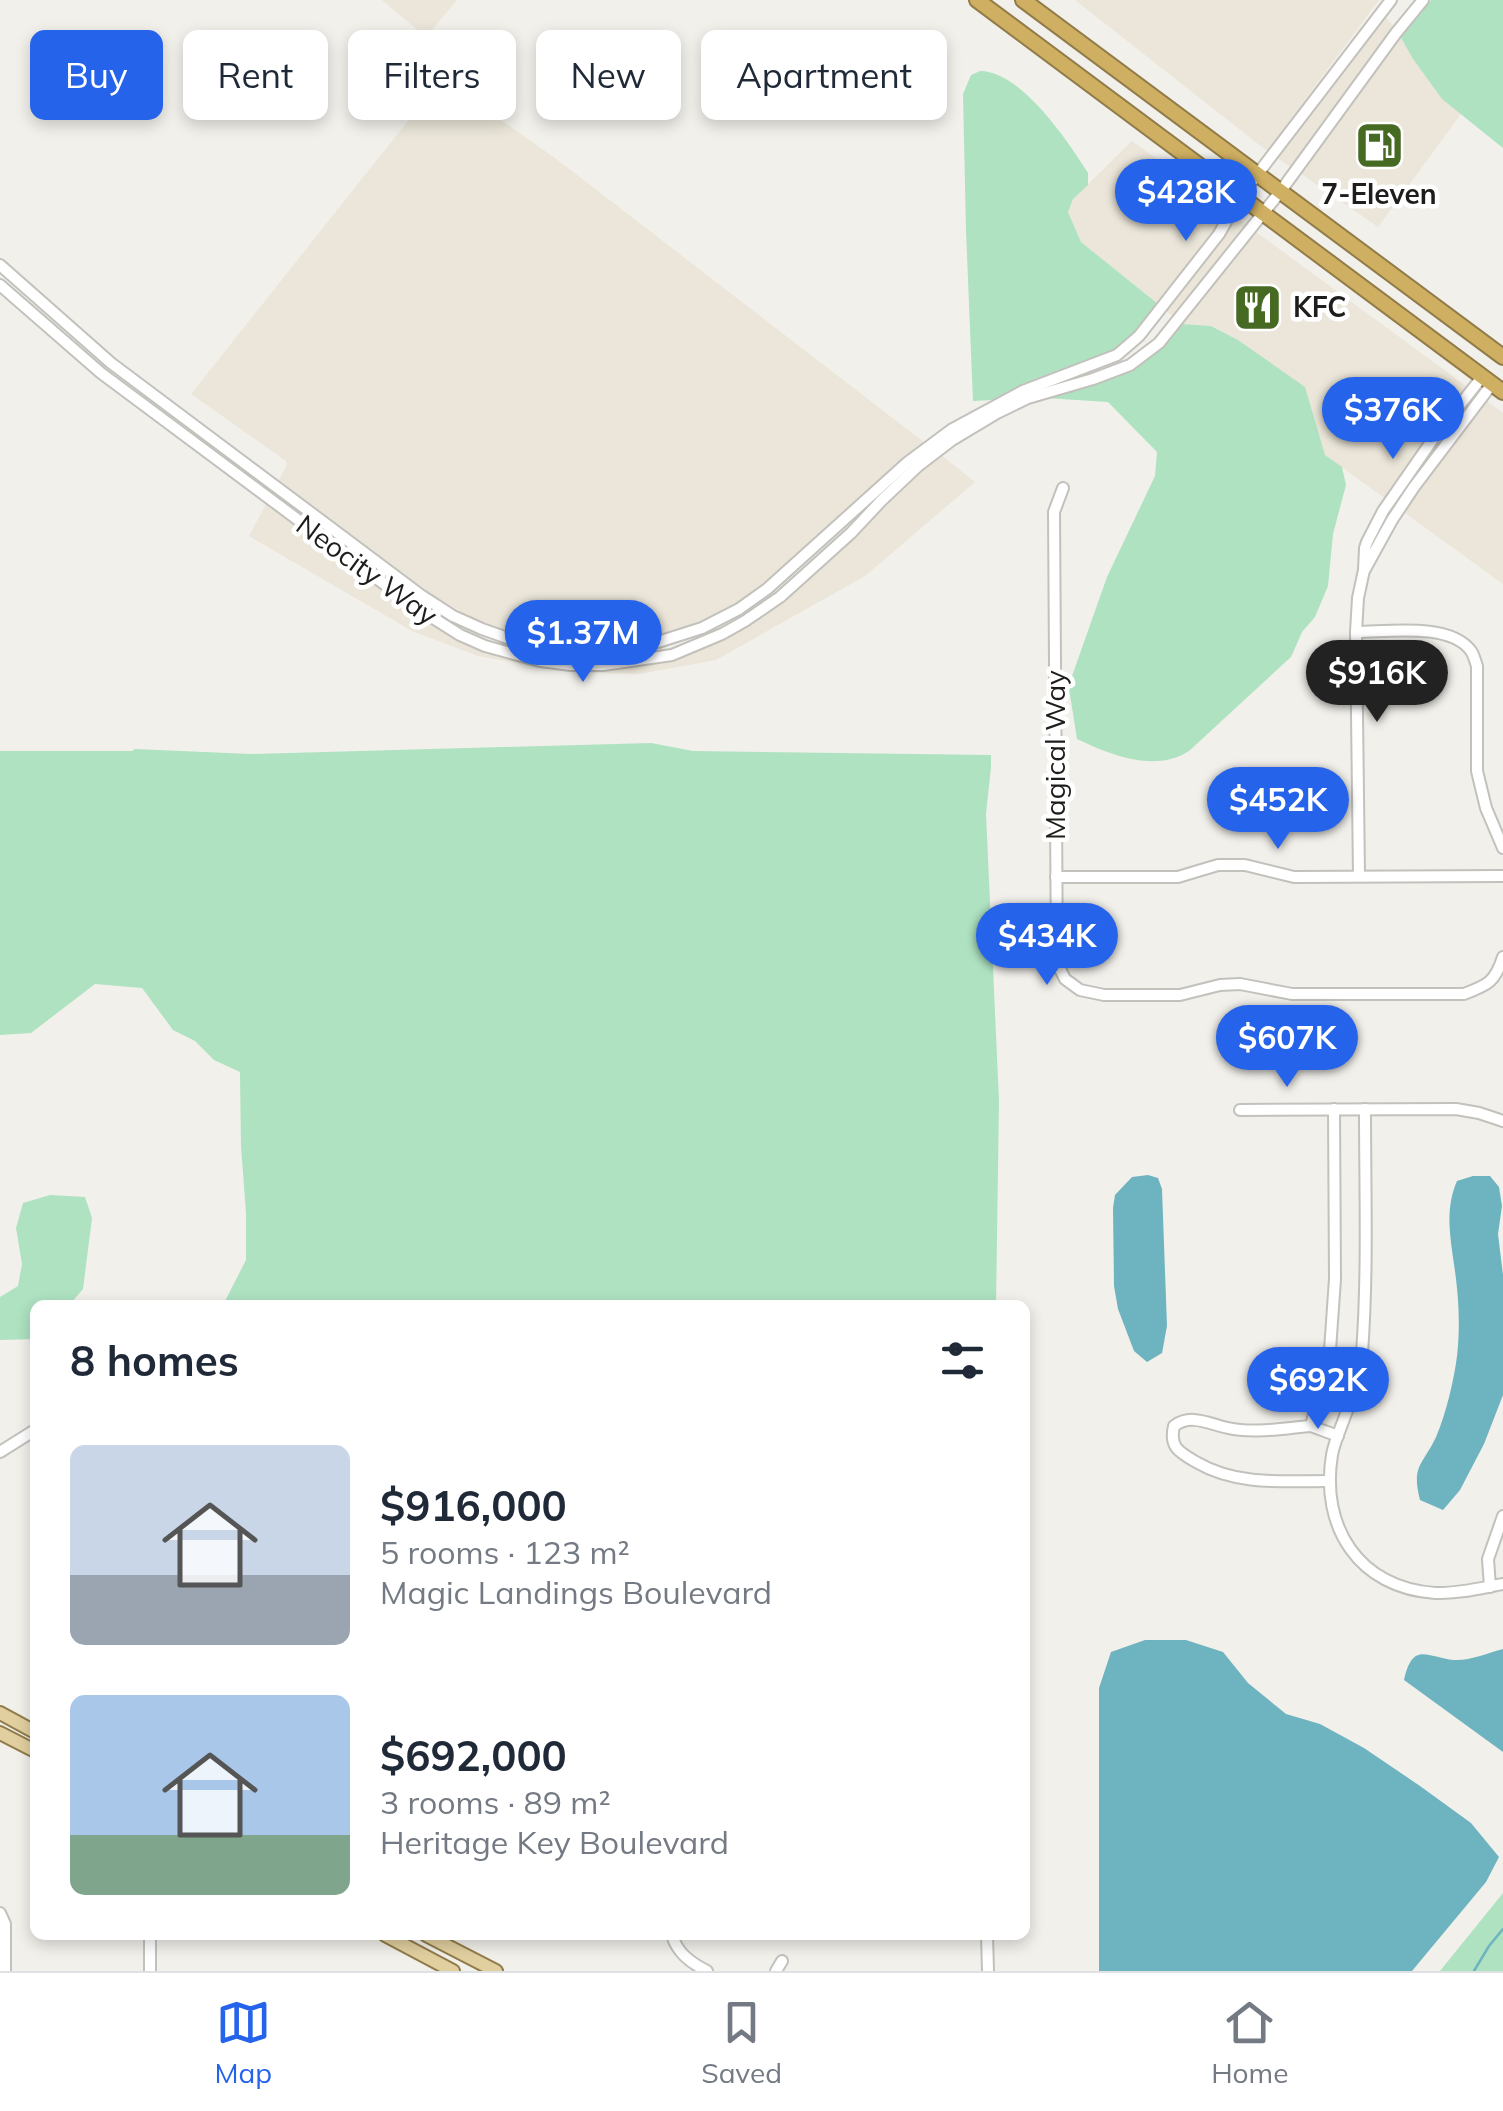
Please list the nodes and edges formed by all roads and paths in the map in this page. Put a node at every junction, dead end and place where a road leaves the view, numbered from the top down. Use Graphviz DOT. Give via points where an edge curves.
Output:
graph roads {
  1 [pos="977,0"];
  2 [pos="1024,0"];
  3 [pos="1390,0"];
  4 [pos="1424,0"];
  5 [pos="1258,175"];
  6 [pos="1280,192"];
  7 [pos="1240,197"];
  8 [pos="1263,214"];
  9 [pos="0,264"];
  10 [pos="0,285"];
  11 [pos="1503,357"];
  12 [pos="1492,384"];
  13 [pos="1062,488"];
  14 [pos="315,514"];
  15 [pos="307,527"];
  16 [pos="1356,632"];
  17 [pos="493,633"];
  18 [pos="485,646"];
  19 [pos="1503,848"];
  20 [pos="1359,876"];
  21 [pos="1503,876"];
  22 [pos="1056,877"];
  23 [pos="1503,957"];
  24 [pos="1334,1109"];
  25 [pos="1365,1109"];
  26 [pos="1240,1110"];
  27 [pos="1503,1122"];
  28 [pos="1310,1426"];
  29 [pos="30,1433"];
  30 [pos="1338,1436"];
  31 [pos="0,1452"];
  32 [pos="1330,1481"];
  33 [pos="1503,1516"];
  34 [pos="1503,1584"];
  35 [pos="1490,1587"];
  36 [pos="0,1713"];
  37 [pos="30,1729"];
  38 [pos="0,1732"];
  39 [pos="30,1748"];
  40 [pos="0,1913"];
  41 [pos="150,1940"];
  42 [pos="394,1940"];
  43 [pos="436,1940"];
  44 [pos="673,1940"];
  45 [pos="988,1940"];
  46 [pos="5,1971"];
  47 [pos="150,1971"];
  48 [pos="453,1971"];
  49 [pos="496,1971"];
  50 [pos="707,1971"];
  51 [pos="988,1971"];
  1 -- 7 [label="highway"];
  2 -- 5 [label="highway"];
  3 -- 5 [label="street, Neocity Way"];
  4 -- 6 [label="street, Neocity Way"];
  5 -- 6 [label="highway"];
  5 -- 7 [label="street, Neocity Way"];
  6 -- 8 [label="street, Neocity Way"];
  6 -- 11 [label="highway"];
  7 -- 8 [label="highway"];
  7 -- 17 [label="street, Neocity Way" via="1161,309 1117,355 1012,396 946,434 739,608 658,642 601,651 540,646"];
  8 -- 12 [label="highway"];
  8 -- 18 [label="street, Neocity Way" via="1176,323 1130,365 1028,398 947,444 780,597 722,634 672,654 602,665 540,661"];
  9 -- 14 [label="street, Neocity Way" via="110,362"];
  10 -- 15 [label="street, Neocity Way" via="101,374"];
  12 -- 16 [label="street" via="1434,439 1383,511 1364,548"];
  13 -- 22 [label="street, Magical Way" via="1054,512"];
  14 -- 15 [label="street"];
  14 -- 17 [label="street, Neocity Way" via="422,596"];
  15 -- 18 [label="street, Neocity Way" via="434,620"];
  16 -- 19 [label="street" via="1437,632 1471,650 1477,666 1477,770"];
  16 -- 20 [label="street"];
  17 -- 18 [label="street"];
  20 -- 21 [label="street"];
  20 -- 22 [label="street" via="1294,877 1218,865 1178,877"];
  22 -- 23 [label="street, Magical Way" via="1056,962 1080,990 1104,995 1180,995 1240,984 1292,994 1464,994 1497,975"];
  24 -- 25 [label="street"];
  24 -- 26 [label="street"];
  24 -- 28 [label="street" via="1330,1350"];
  25 -- 27 [label="street" via="1456,1109"];
  25 -- 30 [label="street" via="1361,1364"];
  28 -- 30 [label="street"];
  28 -- 32 [label="street" via="1233,1430 1182,1419 1171,1439 1176,1450 1213,1472 1246,1480"];
  29 -- 31 [label="street"];
  30 -- 32 [label="street"];
  32 -- 35 [label="street" via="1335,1520 1370,1572 1435,1592"];
  33 -- 35 [label="street" via="1488,1559"];
  34 -- 35 [label="street"];
  36 -- 37 [label="main road"];
  38 -- 39 [label="main road"];
  40 -- 46 [label="street" via="6,1924"];
  41 -- 47 [label="street"];
  42 -- 48 [label="main road"];
  43 -- 49 [label="main road"];
  44 -- 50 [label="street"];
  45 -- 51 [label="street"];
}
